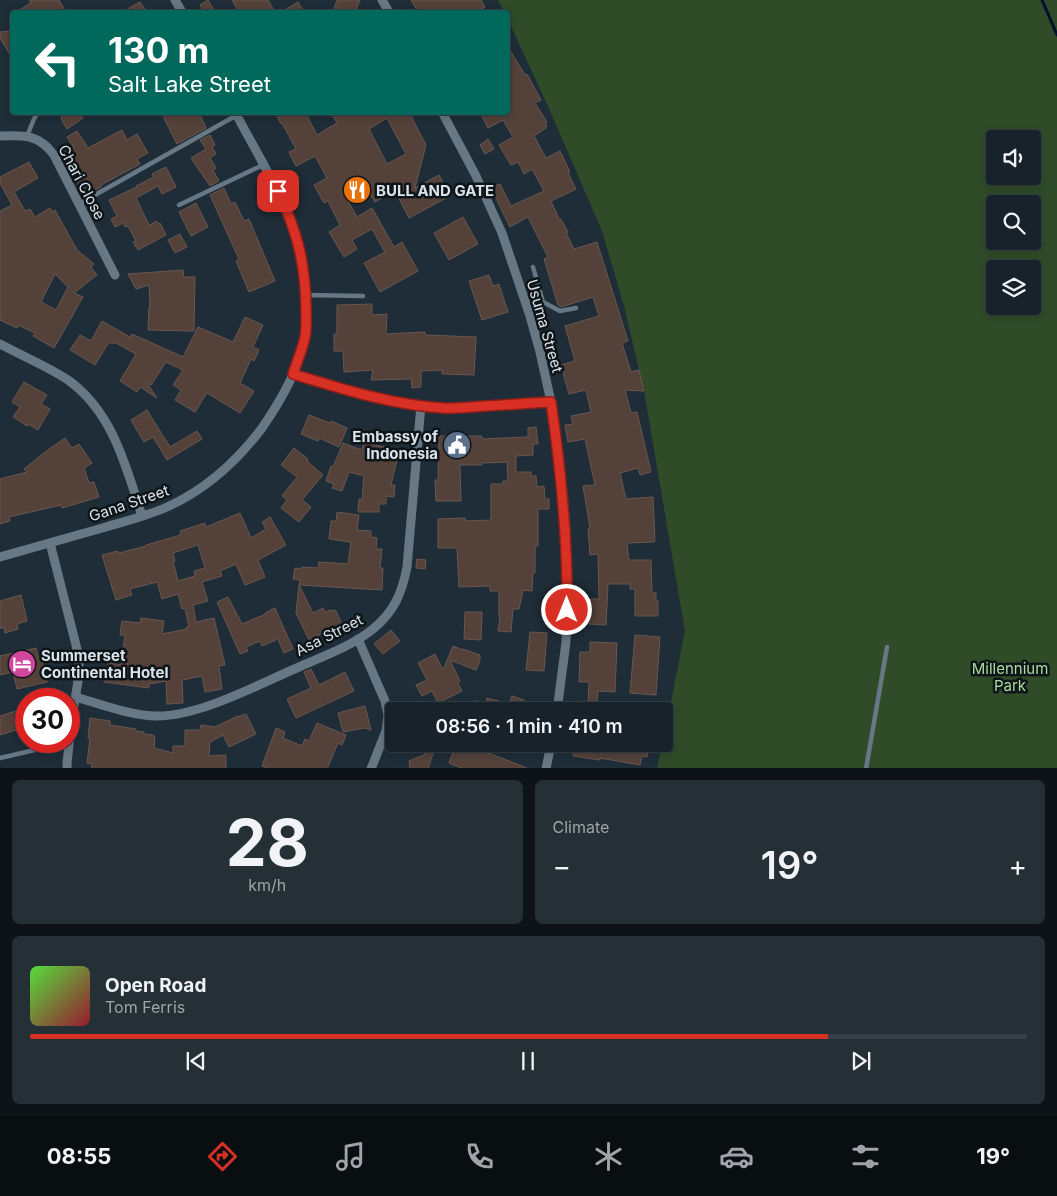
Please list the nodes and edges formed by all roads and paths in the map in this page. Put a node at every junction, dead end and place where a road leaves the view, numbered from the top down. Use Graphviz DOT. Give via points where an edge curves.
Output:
graph roads {
  1 [pos="36,115"];
  2 [pos="234,115"];
  3 [pos="237,115"];
  4 [pos="444,115"];
  5 [pos="0,136"];
  6 [pos="27,136"];
  7 [pos="263,164"];
  8 [pos="79,204"];
  9 [pos="179,204"];
  10 [pos="532,267"];
  11 [pos="115,275"];
  12 [pos="306,295"];
  13 [pos="363,296"];
  14 [pos="543,302"];
  15 [pos="528,308"];
  16 [pos="576,308"];
  17 [pos="0,344"];
  18 [pos="293,374"];
  19 [pos="551,402"];
  20 [pos="420,405"];
  21 [pos="142,516"];
  22 [pos="50,543"];
  23 [pos="0,557"];
  24 [pos="358,639"];
  25 [pos="886,647"];
  26 [pos="77,688"];
  27 [pos="80,698"];
  28 [pos="558,702"];
  29 [pos="549,752"];
  30 [pos="22,753"];
  31 [pos="68,753"];
  32 [pos="0,758"];
  33 [pos="67,768"];
  34 [pos="371,768"];
  35 [pos="546,768"];
  36 [pos="866,768"];
  1 -- 6 [label="lane"];
  2 -- 8 [label="lane"];
  3 -- 7 [label="street, Gana Street"];
  4 -- 15 [label="street, Usuma Street" via="502,233"];
  5 -- 6 [label="street, Chari Close"];
  6 -- 8 [label="street, Chari Close" via="49,148"];
  7 -- 9 [label="lane"];
  7 -- 12 [label="street, Gana Street" via="289,214 296,235"];
  8 -- 11 [label="street, Chari Close"];
  10 -- 14 [label="lane"];
  12 -- 13 [label="lane"];
  12 -- 18 [label="street, Gana Street" via="305,336"];
  14 -- 15 [label="lane"];
  14 -- 16 [label="lane" via="560,311"];
  15 -- 19 [label="street, Usuma Street"];
  17 -- 21 [label="street" via="68,381 94,404 122,455"];
  18 -- 20 [label="street" via="367,396"];
  18 -- 21 [label="street, Gana Street" via="270,416 238,456 186,497"];
  19 -- 20 [label="street" via="462,408"];
  19 -- 28 [label="street, Usuma Street" via="566,527 566,642"];
  20 -- 24 [label="street, Asa Street" via="403,586 385,617"];
  21 -- 22 [label="street, Gana Street"];
  22 -- 23 [label="street, Gana Street"];
  22 -- 26 [label="street" via="76,644 79,660"];
  24 -- 27 [label="street, Asa Street" via="230,697 174,715 138,714"];
  24 -- 34 [label="street" via="388,715 386,731"];
  25 -- 36 [label="lane"];
  29 -- 35 [label="street"];
  30 -- 32 [label="lane"];
  31 -- 33 [label="street"];
}
